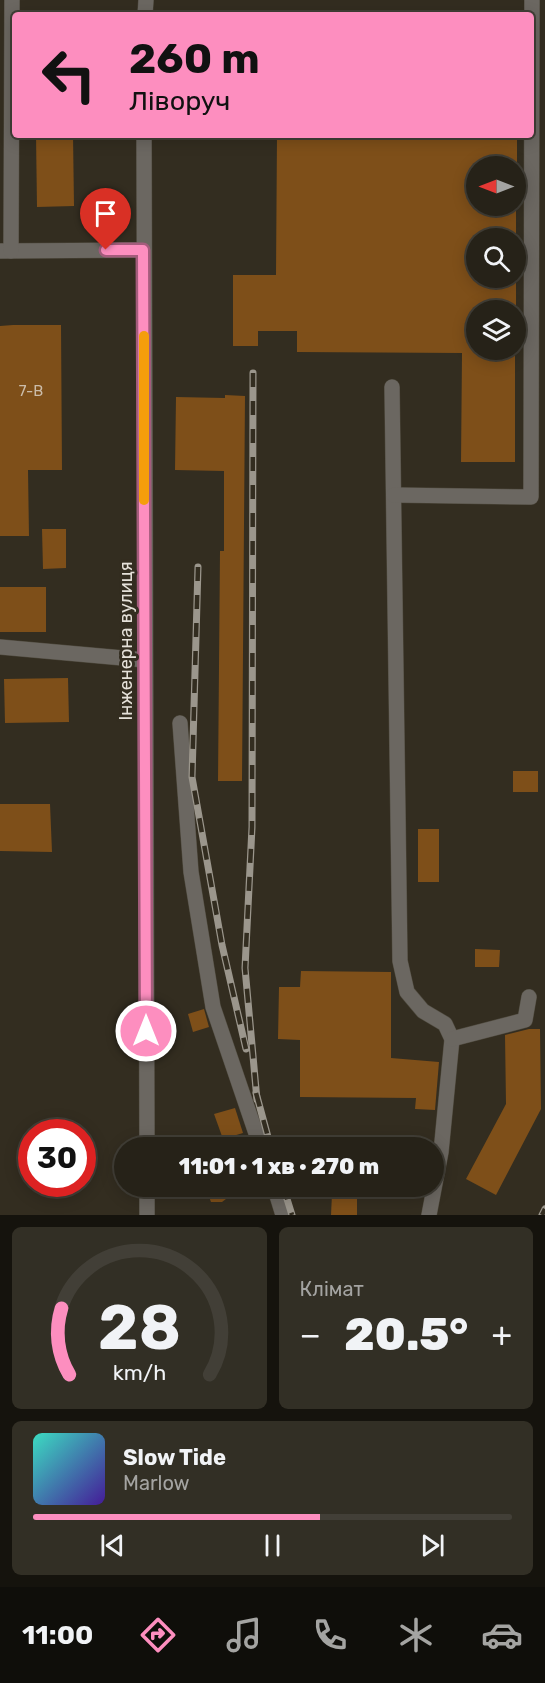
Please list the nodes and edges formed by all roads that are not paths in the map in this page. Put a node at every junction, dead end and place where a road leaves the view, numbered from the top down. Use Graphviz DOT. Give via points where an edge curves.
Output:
graph roads {
  1 [pos="12,0"];
  2 [pos="144,138"];
  3 [pos="531,138"];
  4 [pos="6,250"];
  5 [pos="143,250"];
  6 [pos="392,387"];
  7 [pos="394,495"];
  8 [pos="0,647"];
  9 [pos="145,660"];
  10 [pos="180,723"];
  11 [pos="529,997"];
  12 [pos="452,1039"];
  13 [pos="147,1137"];
  14 [pos="257,1137"];
  15 [pos="147,1197"];
  16 [pos="277,1197"];
  17 [pos="147,1215"];
  18 [pos="283,1215"];
  19 [pos="429,1215"];
  1 -- 4 [label="street"];
  2 -- 5 [label="street, Інженерна вулиця"];
  3 -- 7 [label="street" via="531,497"];
  4 -- 5 [label="street"];
  5 -- 9 [label="street, Інженерна вулиця"];
  6 -- 7 [label="street"];
  7 -- 12 [label="street" via="400,961 407,992 423,1011 445,1024"];
  8 -- 9 [label="street"];
  9 -- 13 [label="street, Інженерна вулиця"];
  10 -- 14 [label="street" via="191,872 213,1007"];
  11 -- 12 [label="street" via="525,1020"];
  12 -- 19 [label="street" via="441,1152"];
  15 -- 17 [label="street"];
  16 -- 18 [label="street"];
}
